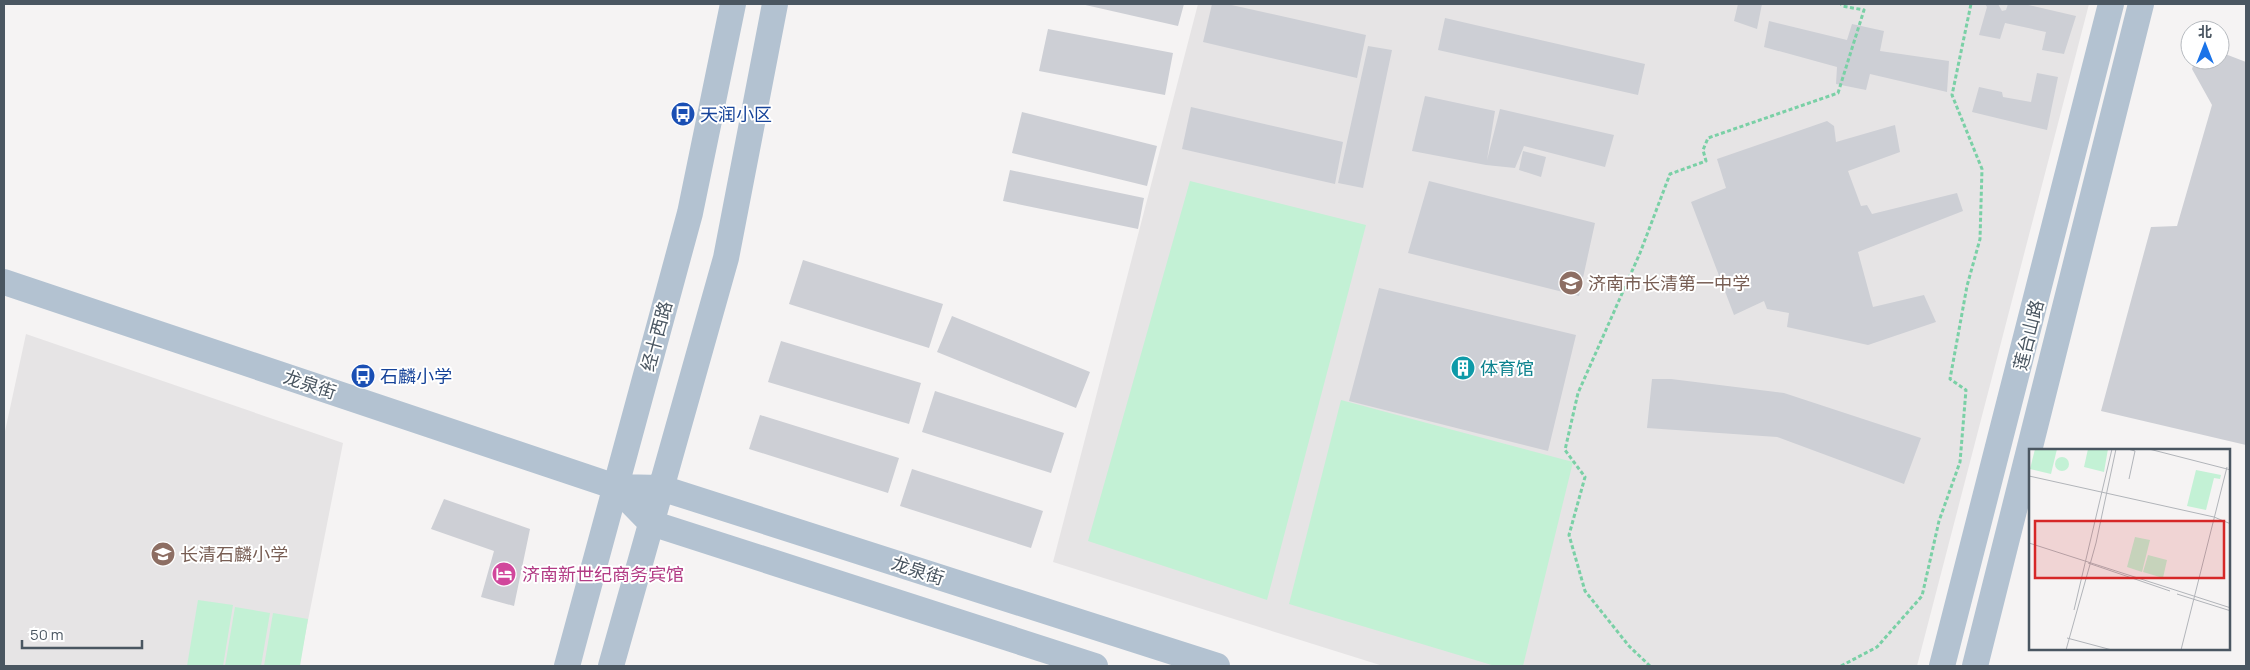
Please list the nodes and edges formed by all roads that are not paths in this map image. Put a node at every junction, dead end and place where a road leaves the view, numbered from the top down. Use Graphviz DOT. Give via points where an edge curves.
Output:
graph roads {
  1 [pos="734,4"];
  2 [pos="775,4"];
  3 [pos="2111,4"];
  4 [pos="2141,4"];
  5 [pos="4,282"];
  6 [pos="2029,449"];
  7 [pos="2029,451"];
  8 [pos="616,487"];
  9 [pos="661,488"];
  10 [pos="650,523"];
  11 [pos="567,666"];
  12 [pos="611,666"];
  13 [pos="1095,666"];
  14 [pos="1217,666"];
  15 [pos="1942,666"];
  16 [pos="1975,666"];
  1 -- 8 [label="main road, 经十西路" via="690,213"];
  2 -- 9 [label="main road" via="726,258"];
  3 -- 15 [label="main road, 莲台山路"];
  4 -- 6 [label="main road, 莲台山路"];
  5 -- 8 [label="main road, 龙泉街"];
  7 -- 16 [label="main road, 莲台山路"];
  8 -- 9 [label="main road, 龙泉街"];
  8 -- 10 [label="main road, 龙泉街"];
  8 -- 11 [label="main road, 经十西路"];
  9 -- 10 [label="main road"];
  9 -- 14 [label="main road, 龙泉街"];
  10 -- 12 [label="main road"];
  10 -- 13 [label="main road, 龙泉街"];
}
